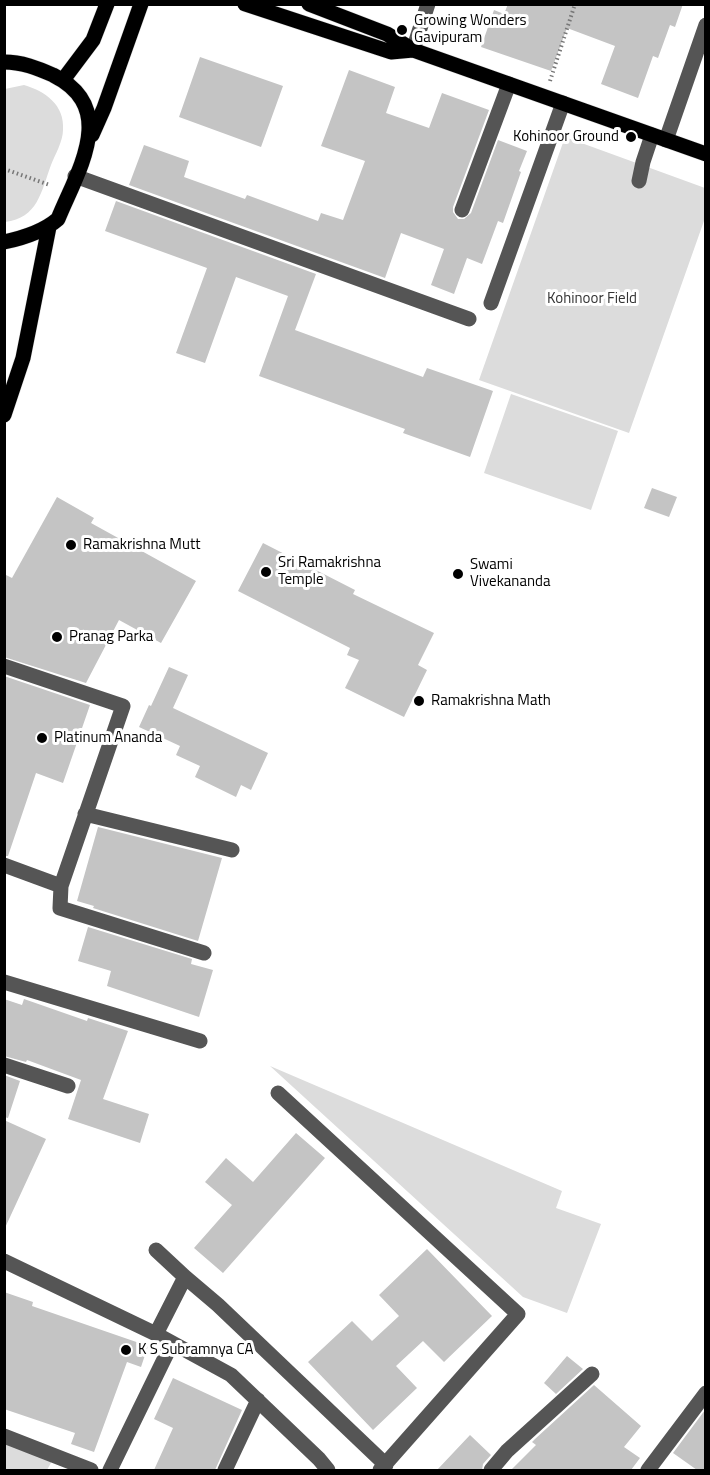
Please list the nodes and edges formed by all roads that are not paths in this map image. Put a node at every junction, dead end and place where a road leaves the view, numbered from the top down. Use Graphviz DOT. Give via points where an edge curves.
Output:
graph roads {
  1 [pos="107,4"];
  2 [pos="141,4"];
  3 [pos="245,4"];
  4 [pos="309,4"];
  5 [pos="428,4"];
  6 [pos="705,25"];
  7 [pos="413,50"];
  8 [pos="5,61"];
  9 [pos="63,80"];
  10 [pos="508,84"];
  11 [pos="563,103"];
  12 [pos="659,137"];
  13 [pos="90,141"];
  14 [pos="705,154"];
  15 [pos="75,176"];
  16 [pos="639,181"];
  17 [pos="462,210"];
  18 [pos="49,227"];
  19 [pos="4,242"];
  20 [pos="491,303"];
  21 [pos="469,319"];
  22 [pos="4,415"];
  23 [pos="4,666"];
  24 [pos="85,814"];
  25 [pos="232,850"];
  26 [pos="4,865"];
  27 [pos="61,886"];
  28 [pos="204,953"];
  29 [pos="4,982"];
  30 [pos="200,1041"];
  31 [pos="4,1065"];
  32 [pos="68,1086"];
  33 [pos="278,1093"];
  34 [pos="156,1250"];
  35 [pos="4,1261"];
  36 [pos="185,1277"];
  37 [pos="156,1334"];
  38 [pos="172,1343"];
  39 [pos="592,1374"];
  40 [pos="258,1400"];
  41 [pos="703,1401"];
  42 [pos="4,1436"];
  43 [pos="383,1468"];
  44 [pos="91,1470"];
  45 [pos="110,1470"];
  46 [pos="225,1470"];
  47 [pos="328,1470"];
  48 [pos="491,1470"];
  49 [pos="648,1470"];
  1 -- 9 [label="main road" via="93,40"];
  2 -- 13 [label="main road"];
  3 -- 7 [label="main road" via="391,52"];
  4 -- 7 [label="main road" via="387,34"];
  5 -- 7 [label="street"];
  6 -- 12 [label="street"];
  7 -- 10 [label="main road"];
  8 -- 9 [label="main road" via="34,66"];
  9 -- 13 [label="main road" via="83,99 90,122"];
  10 -- 11 [label="main road"];
  10 -- 17 [label="street"];
  11 -- 12 [label="main road"];
  11 -- 20 [label="street"];
  12 -- 14 [label="main road"];
  12 -- 16 [label="street" via="643,162"];
  13 -- 15 [label="main road"];
  15 -- 18 [label="main road" via="58,219"];
  15 -- 21 [label="street"];
  18 -- 19 [label="main road"];
  18 -- 22 [label="main road" via="23,358"];
  23 -- 24 [label="street" via="123,706"];
  24 -- 25 [label="street"];
  24 -- 27 [label="street"];
  26 -- 27 [label="street"];
  27 -- 28 [label="street" via="60,908"];
  29 -- 30 [label="street"];
  31 -- 32 [label="street"];
  33 -- 43 [label="street" via="518,1314"];
  34 -- 36 [label="street"];
  35 -- 37 [label="street"];
  36 -- 37 [label="street"];
  36 -- 43 [label="street"];
  37 -- 38 [label="street"];
  38 -- 40 [label="street" via="231,1375"];
  38 -- 45 [label="street"];
  39 -- 48 [label="street"];
  40 -- 46 [label="street"];
  40 -- 47 [label="street"];
  41 -- 49 [label="street"];
  42 -- 44 [label="street"];
}
